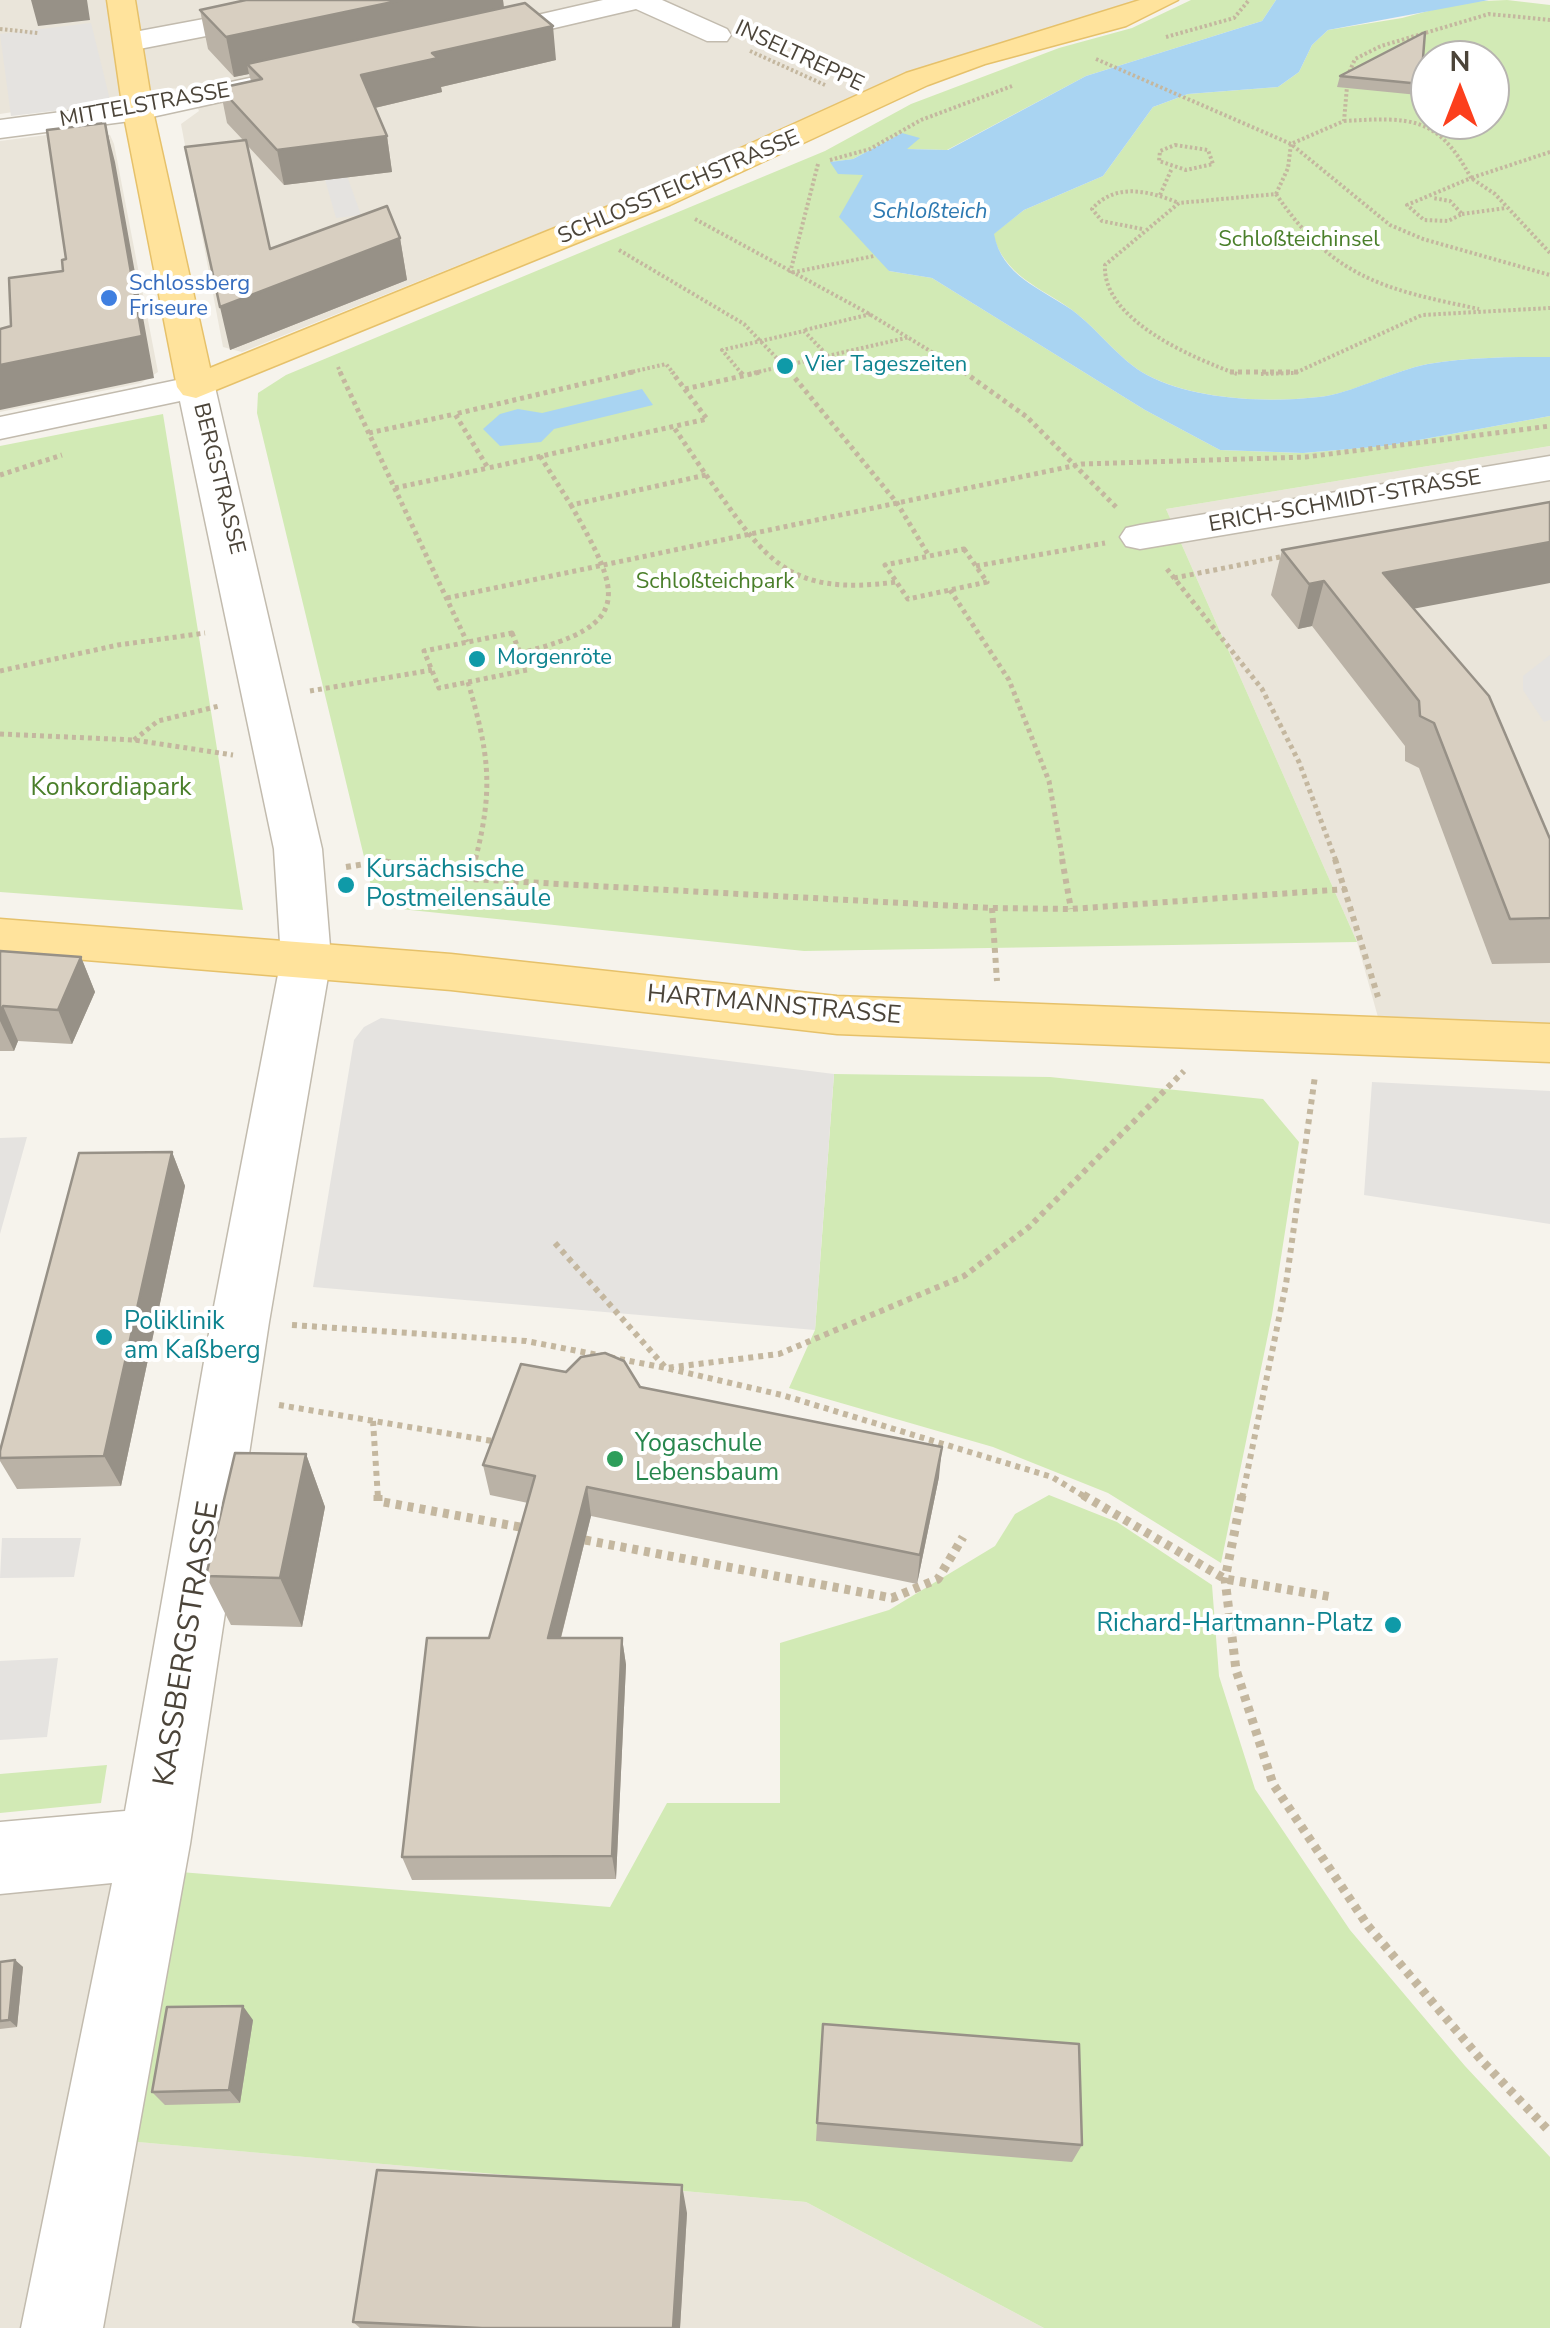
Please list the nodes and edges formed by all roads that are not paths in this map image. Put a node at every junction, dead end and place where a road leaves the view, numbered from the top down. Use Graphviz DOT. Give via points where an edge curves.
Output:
graph roads {
  1 [pos="121,0"];
  2 [pos="350,0"];
  3 [pos="640,0"];
  4 [pos="1164,0"];
  5 [pos="717,36"];
  6 [pos="129,42"];
  7 [pos="450,44"];
  8 [pos="332,69"];
  9 [pos="138,111"];
  10 [pos="0,129"];
  11 [pos="196,387"];
  12 [pos="0,428"];
  13 [pos="1550,468"];
  14 [pos="1140,537"];
  15 [pos="0,936"];
  16 [pos="306,958"];
  17 [pos="1550,1043"];
  18 [pos="155,1844"];
  19 [pos="0,1858"];
  20 [pos="62,2328"];
  1 -- 6 [label="main road, BERGSTRASSE"];
  2 -- 6 [label="street"];
  3 -- 5 [label="street"];
  3 -- 7 [label="street"];
  4 -- 11 [label="main road, SCHLOSSTEICHSTRASSE" via="1089,29 975,58 576,233"];
  6 -- 9 [label="main road, BERGSTRASSE"];
  8 -- 9 [label="street, MITTELSTRASSE"];
  9 -- 10 [label="street, MITTELSTRASSE"];
  9 -- 11 [label="main road, BERGSTRASSE"];
  11 -- 12 [label="street"];
  11 -- 16 [label="street, BERGSTRASSE" via="279,755 301,874"];
  13 -- 14 [label="street, ERICH-SCHMIDT-STRASSE"];
  15 -- 16 [label="main road, HARTMANNSTRASSE"];
  16 -- 17 [label="main road, HARTMANNSTRASSE" via="837,1015"];
  16 -- 18 [label="street, KASSBERGSTRASSE"];
  18 -- 19 [label="street"];
  18 -- 20 [label="street, KASSBERGSTRASSE"];
}
